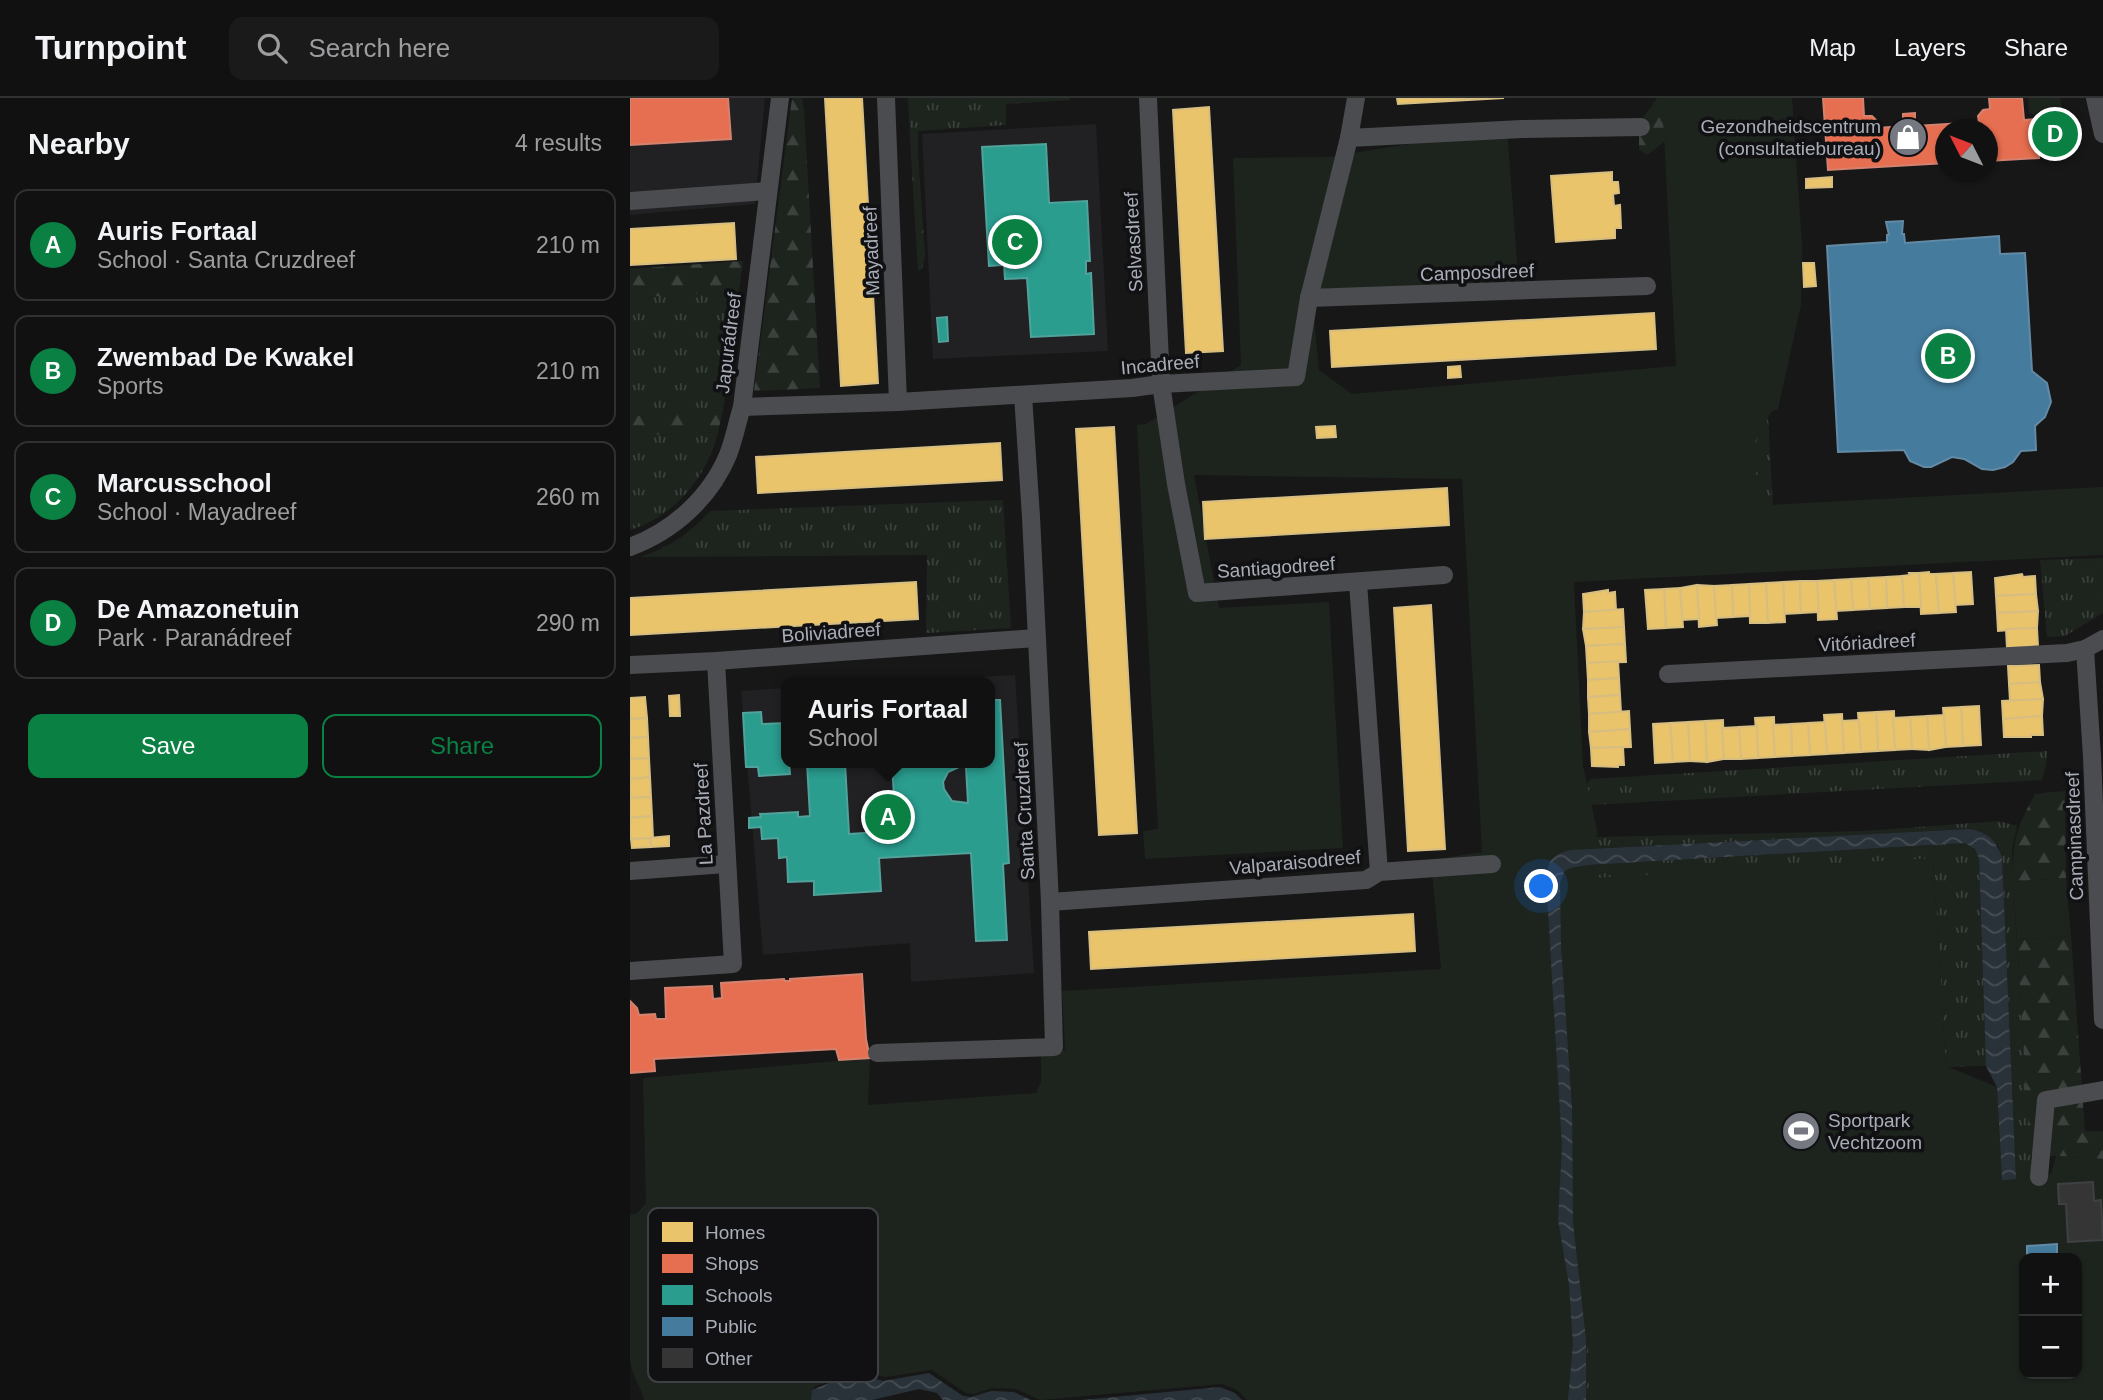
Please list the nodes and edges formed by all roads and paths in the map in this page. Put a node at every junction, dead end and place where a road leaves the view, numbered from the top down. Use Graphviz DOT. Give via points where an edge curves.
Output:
graph roads {
  1 [pos="780,98"];
  2 [pos="886,98"];
  3 [pos="1148,98"];
  4 [pos="1356,98"];
  5 [pos="2095,98"];
  6 [pos="1641,127"];
  7 [pos="2103,134"];
  8 [pos="1349,138"];
  9 [pos="768,191"];
  10 [pos="630,201"];
  11 [pos="1647,286"];
  12 [pos="1309,298"];
  13 [pos="1161,384"];
  14 [pos="1023,395"];
  15 [pos="898,402"];
  16 [pos="742,407"];
  17 [pos="630,547"];
  18 [pos="1444,575"];
  19 [pos="1358,583"];
  20 [pos="1036,638"];
  21 [pos="2103,639"];
  22 [pos="2076,651"];
  23 [pos="716,661"];
  24 [pos="630,665"];
  25 [pos="1668,674"];
  26 [pos="726,864"];
  27 [pos="1492,864"];
  28 [pos="630,871"];
  29 [pos="1380,872"];
  30 [pos="1050,902"];
  31 [pos="630,971"];
  32 [pos="2103,1020"];
  33 [pos="877,1053"];
  34 [pos="2103,1090"];
  35 [pos="2039,1177"];
  1 -- 9 [label="street, Japurádreef"];
  2 -- 15 [label="street, Mayadreef"];
  3 -- 13 [label="street, Selvasdreef"];
  4 -- 8 [label="street, Incadreef"];
  5 -- 7 [label="street"];
  6 -- 8 [label="street"];
  8 -- 12 [label="street, Incadreef"];
  9 -- 10 [label="street"];
  9 -- 16 [label="street, Japurádreef"];
  11 -- 12 [label="street, Camposdreef"];
  12 -- 13 [label="street, Incadreef" via="1296,377"];
  13 -- 14 [label="street, Incadreef"];
  13 -- 19 [label="street, Santiagodreef" via="1198,593"];
  14 -- 15 [label="street, Incadreef"];
  14 -- 20 [label="street, Santa Cruzdreef"];
  15 -- 16 [label="street, Incadreef"];
  16 -- 17 [label="street, Japurádreef" via="728,453 709,488 680,520"];
  18 -- 19 [label="street, Santiagodreef"];
  19 -- 29 [label="street, Valparaisodreef"];
  20 -- 23 [label="street, Boliviadreef"];
  20 -- 30 [label="street, Santa Cruzdreef"];
  21 -- 22 [label="street"];
  22 -- 25 [label="street, Vitóriadreef"];
  22 -- 32 [label="street, Campinasdreef" via="2092,757"];
  23 -- 24 [label="street, Boliviadreef"];
  23 -- 26 [label="street, La Pazdreef"];
  26 -- 28 [label="street"];
  26 -- 31 [label="street, La Pazdreef" via="733,964"];
  27 -- 29 [label="street"];
  29 -- 30 [label="street, Valparaisodreef" via="1366,880"];
  30 -- 33 [label="street, Santa Cruzdreef" via="1054,1047"];
  34 -- 35 [label="street" via="2046,1100"];
}
